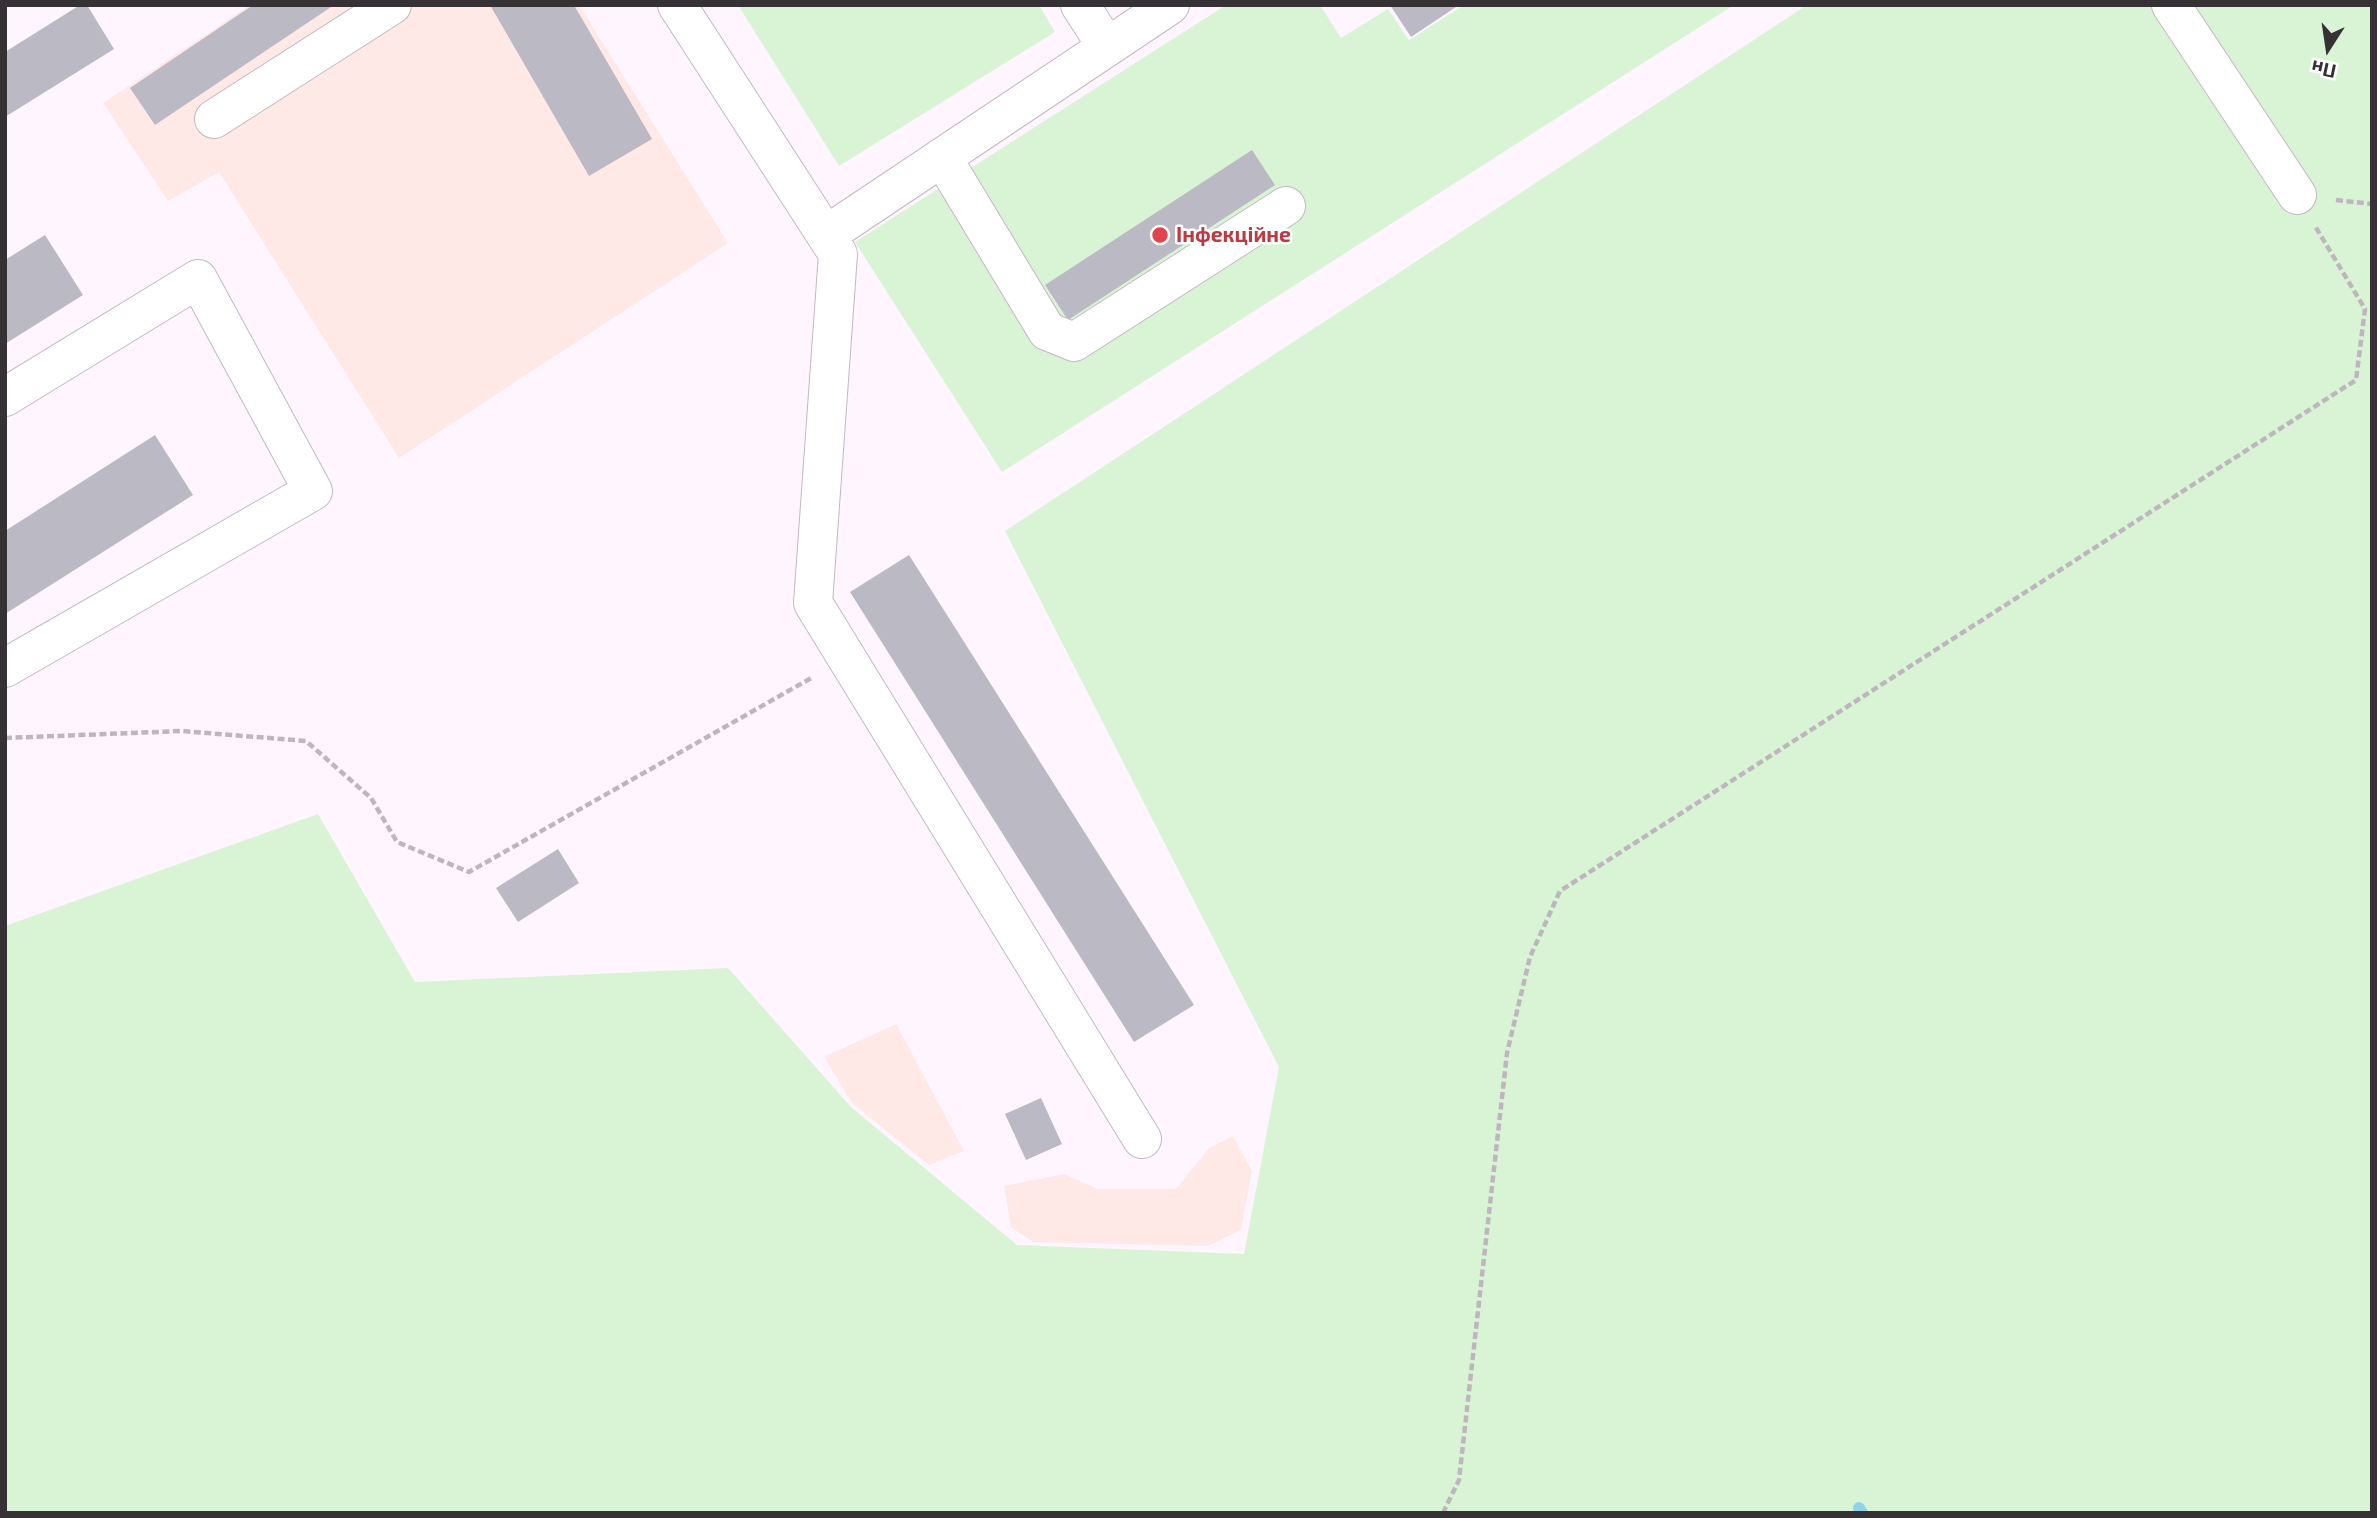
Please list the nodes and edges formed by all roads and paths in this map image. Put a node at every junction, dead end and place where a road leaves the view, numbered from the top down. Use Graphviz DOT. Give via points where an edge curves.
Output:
graph roads {
  1 [pos="392,5"];
  2 [pos="677,5"];
  3 [pos="1080,5"];
  4 [pos="1170,5"];
  5 [pos="2171,5"];
  6 [pos="1107,47"];
  7 [pos="214,119"];
  8 [pos="942,157"];
  9 [pos="2297,195"];
  10 [pos="1286,206"];
  11 [pos="826,235"];
  12 [pos="5,397"];
  13 [pos="848,658"];
  14 [pos="5,668"];
  15 [pos="5,738"];
  16 [pos="1142,1139"];
  17 [pos="1443,1513"];
  1 -- 7 [label="street"];
  2 -- 11 [label="street"];
  3 -- 6 [label="street"];
  4 -- 6 [label="street"];
  5 -- 9 [label="street"];
  6 -- 8 [label="street"];
  8 -- 10 [label="street" via="1046,331 1074,342"];
  8 -- 11 [label="street"];
  9 -- 17 [label="path" via="2365,309 2356,380 1560,891 1530,957 1507,1053 1459,1480"];
  11 -- 13 [label="street" via="838,254 813,603"];
  12 -- 14 [label="street" via="198,279 313,491"];
  13 -- 15 [label="path" via="469,872 397,842 371,797 306,741 182,731"];
  13 -- 16 [label="street"];
}
